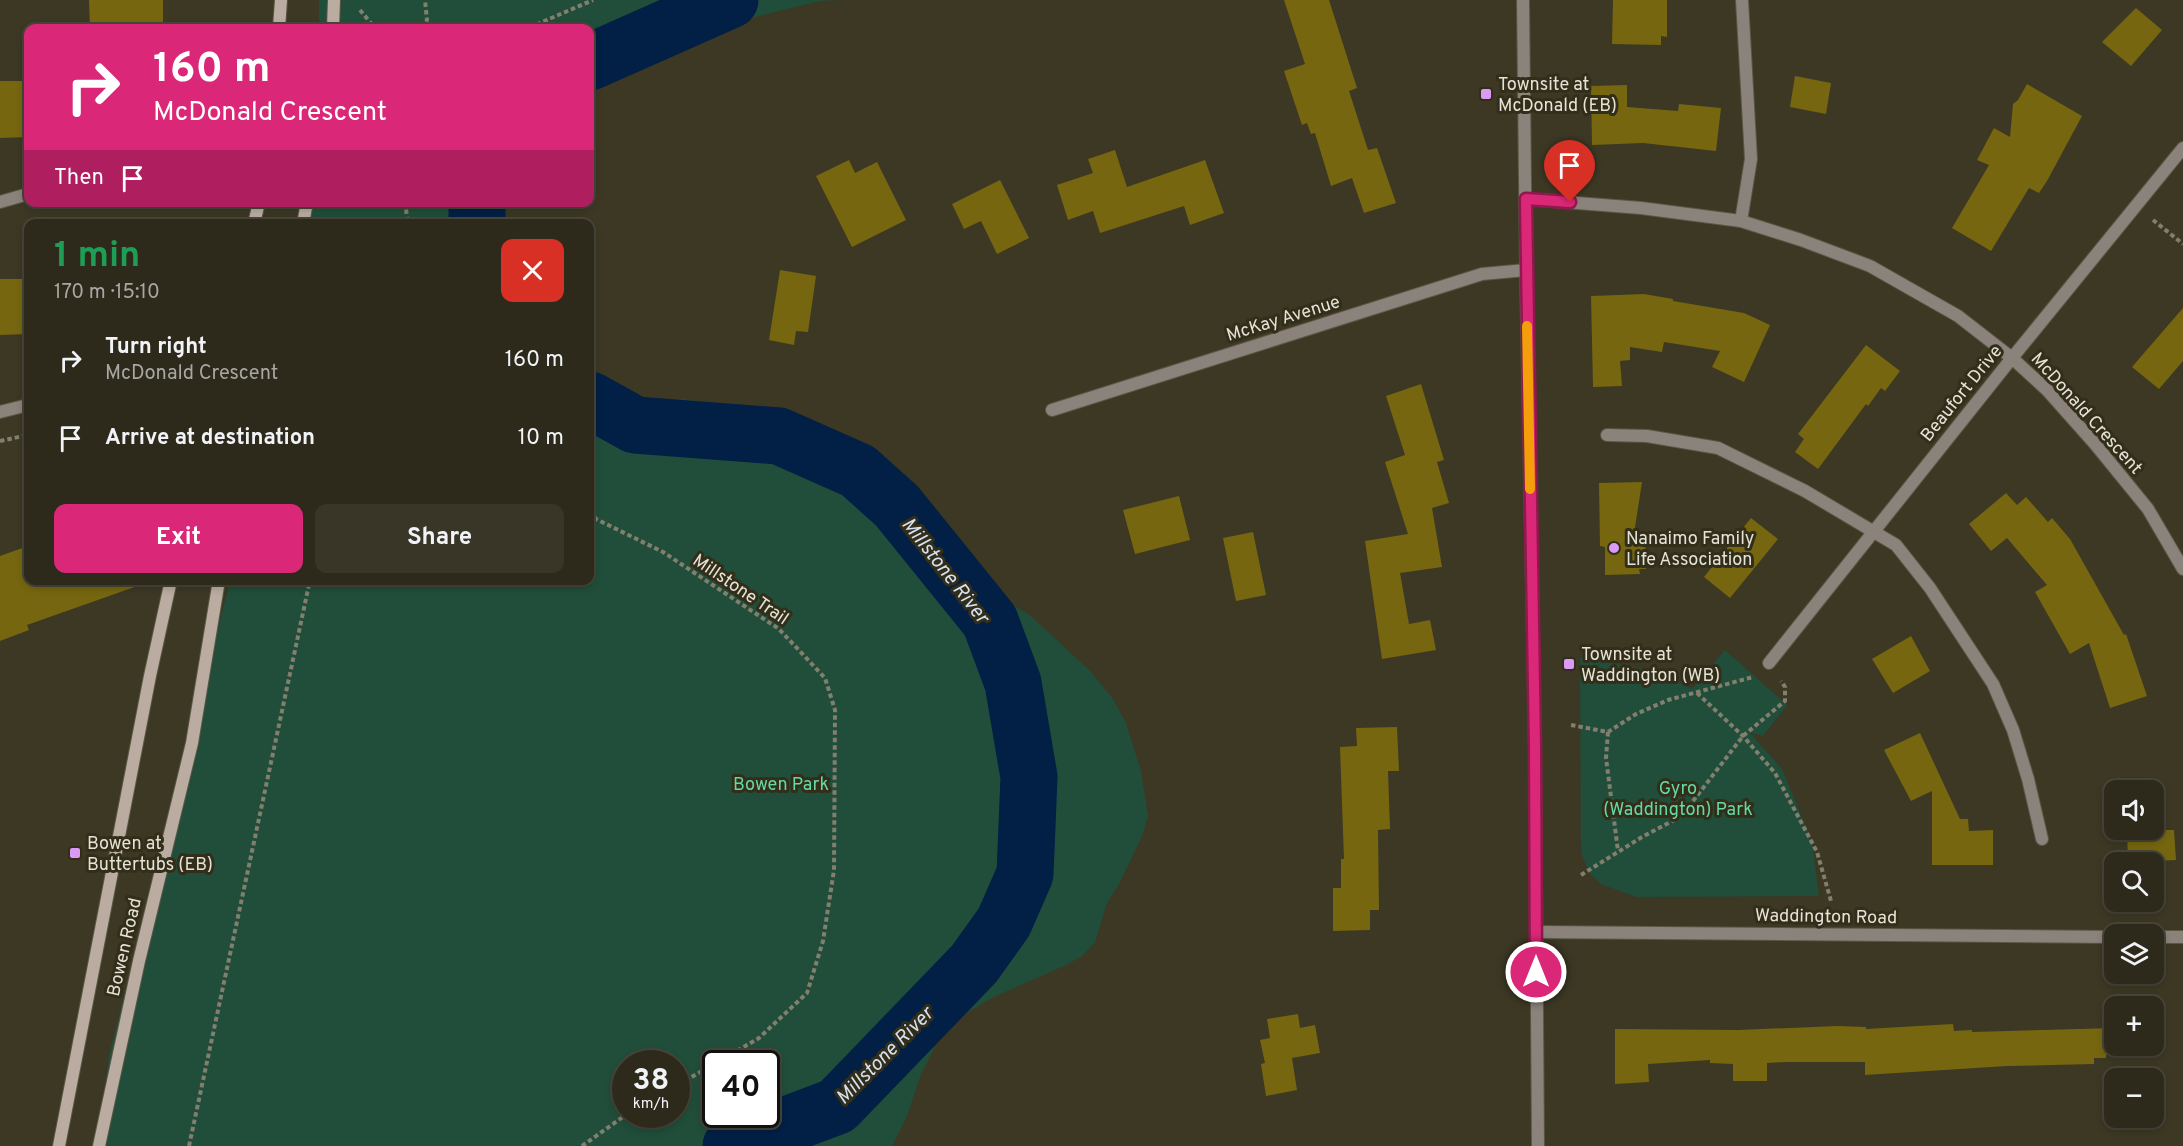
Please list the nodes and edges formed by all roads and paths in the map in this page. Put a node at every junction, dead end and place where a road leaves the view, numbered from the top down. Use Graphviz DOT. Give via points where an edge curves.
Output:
graph roads {
  1 [pos="281,0"];
  2 [pos="334,0"];
  3 [pos="425,0"];
  4 [pos="593,0"];
  5 [pos="1523,0"];
  6 [pos="1742,0"];
  7 [pos="360,10"];
  8 [pos="279,24"];
  9 [pos="333,24"];
  10 [pos="372,24"];
  11 [pos="424,24"];
  12 [pos="538,24"];
  13 [pos="2183,148"];
  14 [pos="24,195"];
  15 [pos="1526,199"];
  16 [pos="0,202"];
  17 [pos="2136,207"];
  18 [pos="1741,221"];
  19 [pos="2183,244"];
  20 [pos="1526,270"];
  21 [pos="2012,358"];
  22 [pos="24,406"];
  23 [pos="1052,410"];
  24 [pos="0,412"];
  25 [pos="1606,435"];
  26 [pos="24,436"];
  27 [pos="0,441"];
  28 [pos="594,516"];
  29 [pos="1874,531"];
  30 [pos="2183,569"];
  31 [pos="170,585"];
  32 [pos="218,585"];
  33 [pos="308,585"];
  34 [pos="1769,663"];
  35 [pos="1697,693"];
  36 [pos="1571,725"];
  37 [pos="1608,732"];
  38 [pos="1743,736"];
  39 [pos="2042,839"];
  40 [pos="1618,851"];
  41 [pos="1581,875"];
  42 [pos="1831,901"];
  43 [pos="1536,932"];
  44 [pos="2104,937"];
  45 [pos="2164,937"];
  46 [pos="2183,937"];
  47 [pos="690,1078"];
  48 [pos="612,1125"];
  49 [pos="59,1146"];
  50 [pos="99,1146"];
  51 [pos="189,1146"];
  52 [pos="582,1146"];
  53 [pos="1538,1146"];
  1 -- 8 [label="main road"];
  2 -- 9 [label="main road"];
  3 -- 11 [label="path"];
  4 -- 12 [label="path"];
  5 -- 15 [label="street"];
  6 -- 18 [label="street" via="1751,159"];
  7 -- 10 [label="path"];
  13 -- 17 [label="street, Beaufort Drive"];
  14 -- 16 [label="street"];
  15 -- 18 [label="street, McDonald Crescent"];
  15 -- 20 [label="street"];
  17 -- 19 [label="path"];
  17 -- 21 [label="street, Beaufort Drive"];
  18 -- 21 [label="street, McDonald Crescent" via="1870,266 1958,316"];
  20 -- 23 [label="street, McKay Avenue" via="1482,274"];
  20 -- 43 [label="street"];
  21 -- 29 [label="street, Beaufort Drive"];
  21 -- 30 [label="street, McDonald Crescent" via="2047,390 2148,509"];
  22 -- 24 [label="street"];
  25 -- 29 [label="street" via="1647,436 1718,448"];
  26 -- 27 [label="path"];
  28 -- 47 [label="path, Millstone Trail" via="663,552 779,629 825,678 835,710 834,870 823,941 807,993 759,1038"];
  29 -- 34 [label="street, Beaufort Drive"];
  29 -- 39 [label="street" via="1896,545 1930,588 1993,684 2016,740"];
  31 -- 49 [label="main road, Bowen Road"];
  32 -- 50 [label="main road, Bowen Road" via="192,743"];
  33 -- 51 [label="path"];
  34 -- 35 [label="path" via="1757,676"];
  34 -- 38 [label="path" via="1785,687 1785,701"];
  35 -- 37 [label="path" via="1647,709"];
  35 -- 38 [label="path"];
  36 -- 37 [label="path"];
  37 -- 40 [label="path" via="1607,768"];
  38 -- 40 [label="path" via="1676,819"];
  38 -- 42 [label="path" via="1787,795 1817,852"];
  40 -- 41 [label="path"];
  43 -- 44 [label="street, Waddington Road"];
  43 -- 53 [label="street"];
  45 -- 46 [label="street"];
  48 -- 52 [label="path"];
}
